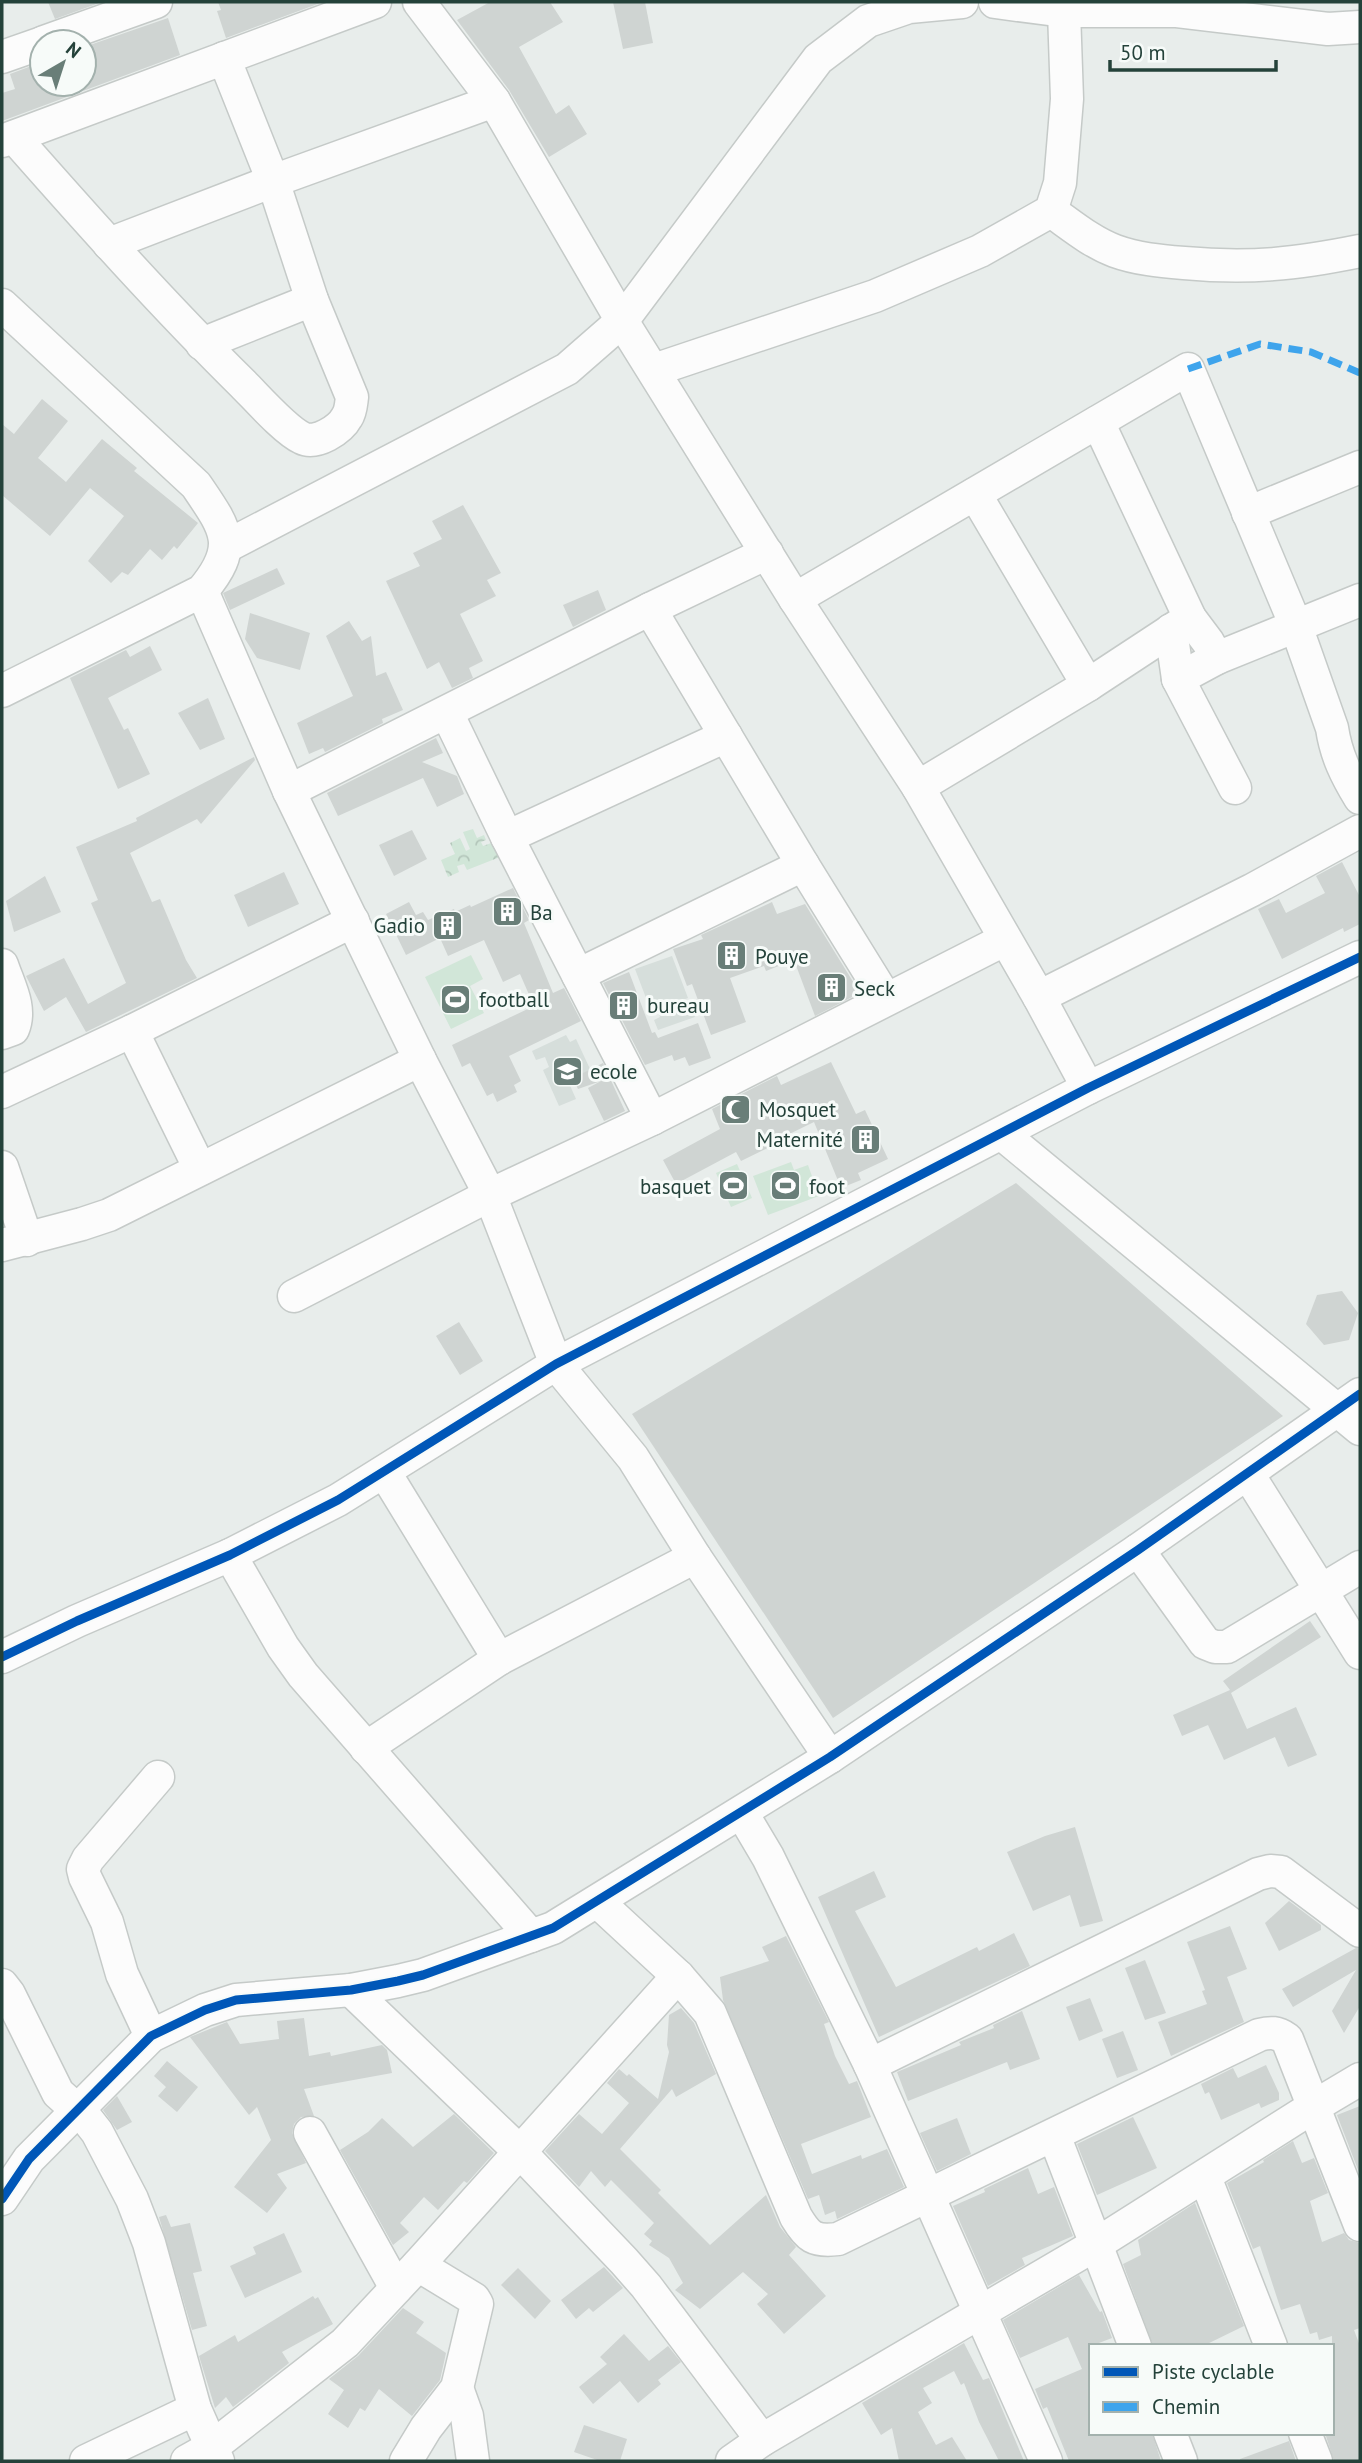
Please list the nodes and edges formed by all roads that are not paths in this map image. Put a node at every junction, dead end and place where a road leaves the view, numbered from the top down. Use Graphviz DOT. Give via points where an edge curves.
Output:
graph roads {
  1 [pos="156,2"];
  2 [pos="375,2"];
  3 [pos="419,2"];
  4 [pos="962,2"];
  5 [pos="995,2"];
  6 [pos="1064,11"];
  7 [pos="1360,27"];
  8 [pos="83,28"];
  9 [pos="28,47"];
  10 [pos="2,57"];
  11 [pos="224,58"];
  12 [pos="494,101"];
  13 [pos="8,139"];
  14 [pos="274,181"];
  15 [pos="1051,211"];
  16 [pos="109,244"];
  17 [pos="1360,251"];
  18 [pos="312,300"];
  19 [pos="2,305"];
  20 [pos="622,321"];
  21 [pos="202,344"];
  22 [pos="654,370"];
  23 [pos="1098,422"];
  24 [pos="1360,467"];
  25 [pos="975,494"];
  26 [pos="1248,513"];
  27 [pos="227,547"];
  28 [pos="767,553"];
  29 [pos="202,591"];
  30 [pos="795,598"];
  31 [pos="1360,600"];
  32 [pos="650,609"];
  33 [pos="1180,624"];
  34 [pos="1296,626"];
  35 [pos="1217,657"];
  36 [pos="1178,679"];
  37 [pos="1088,685"];
  38 [pos="2,691"];
  39 [pos="447,713"];
  40 [pos="726,736"];
  41 [pos="918,787"];
  42 [pos="1235,788"];
  43 [pos="289,792"];
  44 [pos="1360,798"];
  45 [pos="1360,831"];
  46 [pos="507,837"];
  47 [pos="803,865"];
  48 [pos="353,921"];
  49 [pos="1004,940"];
  50 [pos="1360,957"];
  51 [pos="2,965"];
  52 [pos="578,975"];
  53 [pos="1039,997"];
  54 [pos="886,999"];
  55 [pos="132,1031"];
  56 [pos="2,1033"];
  57 [pos="420,1060"];
  58 [pos="1088,1088"];
  59 [pos="2,1092"];
  60 [pos="652,1119"];
  61 [pos="1002,1134"];
  62 [pos="2,1167"];
  63 [pos="200,1168"];
  64 [pos="490,1195"];
  65 [pos="15,1242"];
  66 [pos="294,1296"];
  67 [pos="556,1364"];
  68 [pos="1352,1411"];
  69 [pos="385,1473"];
  70 [pos="1248,1474"];
  71 [pos="1138,1550"];
  72 [pos="230,1555"];
  73 [pos="695,1557"];
  74 [pos="1360,1567"];
  75 [pos="1322,1591"];
  76 [pos="1360,1653"];
  77 [pos="2,1657"];
  78 [pos="499,1659"];
  79 [pos="366,1748"];
  80 [pos="831,1756"];
  81 [pos="159,1777"];
  82 [pos="742,1813"];
  83 [pos="598,1902"];
  84 [pos="1353,1917"];
  85 [pos="531,1936"];
  86 [pos="678,1976"];
  87 [pos="2,1985"];
  88 [pos="351,1990"];
  89 [pos="12,2026"];
  90 [pos="151,2036"];
  91 [pos="870,2065"];
  92 [pos="1360,2079"];
  93 [pos="1313,2107"];
  94 [pos="76,2110"];
  95 [pos="310,2133"];
  96 [pos="1054,2134"];
  97 [pos="520,2152"];
  98 [pos="1205,2177"];
  99 [pos="929,2197"];
  100 [pos="2,2199"];
  101 [pos="1360,2225"];
  102 [pos="1095,2245"];
  103 [pos="418,2265"];
  104 [pos="396,2288"];
  105 [pos="979,2315"];
  106 [pos="1134,2344"];
  107 [pos="1270,2344"];
  108 [pos="457,2388"];
  109 [pos="195,2409"];
  110 [pos="1171,2435"];
  111 [pos="1306,2435"];
  112 [pos="762,2440"];
  113 [pos="206,2457"];
  114 [pos="86,2461"];
  115 [pos="406,2461"];
  116 [pos="473,2461"];
  117 [pos="732,2461"];
  118 [pos="1046,2461"];
  119 [pos="1181,2461"];
  120 [pos="1315,2461"];
  1 -- 8 [label="street"];
  2 -- 11 [label="street"];
  3 -- 12 [label="street"];
  4 -- 20 [label="street" via="909,7 868,21 818,60"];
  5 -- 6 [label="street"];
  6 -- 7 [label="street" via="1177,11 1328,29"];
  6 -- 15 [label="street" via="1068,99 1060,183"];
  9 -- 10 [label="street"];
  11 -- 13 [label="street"];
  11 -- 14 [label="street"];
  12 -- 14 [label="street"];
  12 -- 20 [label="street"];
  13 -- 16 [label="street"];
  14 -- 16 [label="street"];
  14 -- 18 [label="street"];
  15 -- 17 [label="street" via="1114,251 1145,260 1260,267"];
  15 -- 22 [label="street" via="981,251 874,296"];
  16 -- 21 [label="street"];
  18 -- 21 [label="street"];
  18 -- 21 [label="street" via="352,397 346,419 327,435 303,439"];
  19 -- 27 [label="street" via="196,485 219,518"];
  20 -- 22 [label="street"];
  20 -- 27 [label="street" via="567,369"];
  22 -- 28 [label="street"];
  23 -- 25 [label="street"];
  23 -- 26 [label="street" via="1188,369"];
  23 -- 33 [label="street"];
  24 -- 26 [label="street"];
  25 -- 30 [label="street"];
  25 -- 37 [label="street"];
  26 -- 34 [label="street"];
  27 -- 29 [label="street" via="218,572"];
  28 -- 30 [label="street"];
  28 -- 32 [label="street"];
  29 -- 38 [label="street"];
  29 -- 43 [label="street"];
  30 -- 41 [label="street"];
  31 -- 34 [label="street"];
  32 -- 39 [label="street"];
  32 -- 40 [label="street"];
  33 -- 35 [label="street" via="1209,642"];
  33 -- 36 [label="street"];
  33 -- 37 [label="street"];
  34 -- 35 [label="street"];
  34 -- 44 [label="street" via="1341,766"];
  35 -- 36 [label="street"];
  36 -- 42 [label="street"];
  37 -- 41 [label="street"];
  39 -- 43 [label="street"];
  39 -- 46 [label="street"];
  40 -- 46 [label="street"];
  40 -- 47 [label="street"];
  41 -- 49 [label="street"];
  43 -- 48 [label="street"];
  45 -- 53 [label="street"];
  46 -- 52 [label="street"];
  47 -- 52 [label="street"];
  47 -- 54 [label="street"];
  48 -- 55 [label="street"];
  48 -- 57 [label="street"];
  49 -- 53 [label="street"];
  49 -- 54 [label="street"];
  50 -- 58 [label="street"];
  51 -- 56 [label="street" via="17,1019 13,1029"];
  52 -- 60 [label="street"];
  53 -- 58 [label="street"];
  54 -- 60 [label="street"];
  55 -- 59 [label="street"];
  55 -- 63 [label="street"];
  57 -- 63 [label="street"];
  57 -- 64 [label="street"];
  58 -- 61 [label="street"];
  60 -- 64 [label="street"];
  61 -- 67 [label="street"];
  61 -- 68 [label="street"];
  62 -- 65 [label="street"];
  63 -- 65 [label="street" via="109,1215"];
  64 -- 66 [label="street"];
  64 -- 67 [label="street"];
  67 -- 69 [label="street"];
  67 -- 73 [label="street" via="633,1458"];
  68 -- 70 [label="street"];
  69 -- 72 [label="street"];
  69 -- 78 [label="street"];
  70 -- 71 [label="street"];
  70 -- 75 [label="street"];
  71 -- 75 [label="street" via="1205,1643 1215,1647 1227,1647"];
  71 -- 80 [label="street"];
  72 -- 77 [label="street"];
  72 -- 79 [label="street" via="303,1675"];
  73 -- 78 [label="street"];
  73 -- 80 [label="street"];
  74 -- 75 [label="street"];
  75 -- 76 [label="street"];
  78 -- 79 [label="street"];
  79 -- 85 [label="street"];
  80 -- 82 [label="street"];
  81 -- 90 [label="street" via="83,1868 107,1922 122,1974"];
  82 -- 83 [label="street"];
  82 -- 91 [label="street"];
  83 -- 85 [label="street"];
  83 -- 86 [label="street"];
  84 -- 91 [label="street" via="1281,1872 1258,1874"];
  85 -- 88 [label="street" via="423,1975"];
  86 -- 97 [label="street"];
  86 -- 99 [label="street" via="717,2026 806,2233 821,2241 838,2239"];
  87 -- 89 [label="street"];
  88 -- 90 [label="street" via="236,2000"];
  88 -- 97 [label="street"];
  89 -- 94 [label="street" via="58,2093"];
  90 -- 94 [label="street"];
  91 -- 99 [label="street"];
  92 -- 93 [label="street"];
  93 -- 96 [label="street" via="1287,2039 1270,2032"];
  93 -- 98 [label="street"];
  93 -- 101 [label="street"];
  94 -- 100 [label="street" via="29,2159"];
  94 -- 109 [label="street" via="97,2132 132,2199 149,2243"];
  95 -- 104 [label="street"];
  96 -- 99 [label="street"];
  96 -- 102 [label="street"];
  97 -- 103 [label="street"];
  97 -- 112 [label="street" via="646,2286"];
  98 -- 102 [label="street"];
  98 -- 107 [label="street"];
  99 -- 105 [label="street"];
  102 -- 105 [label="street"];
  102 -- 106 [label="street"];
  103 -- 104 [label="street"];
  103 -- 108 [label="street" via="477,2304"];
  104 -- 113 [label="street" via="345,2343"];
  105 -- 112 [label="street"];
  105 -- 118 [label="street"];
  108 -- 115 [label="street"];
  108 -- 116 [label="street" via="467,2416"];
  109 -- 113 [label="street"];
  109 -- 114 [label="street"];
  110 -- 119 [label="street"];
  111 -- 120 [label="street"];
  112 -- 117 [label="street"];
}
